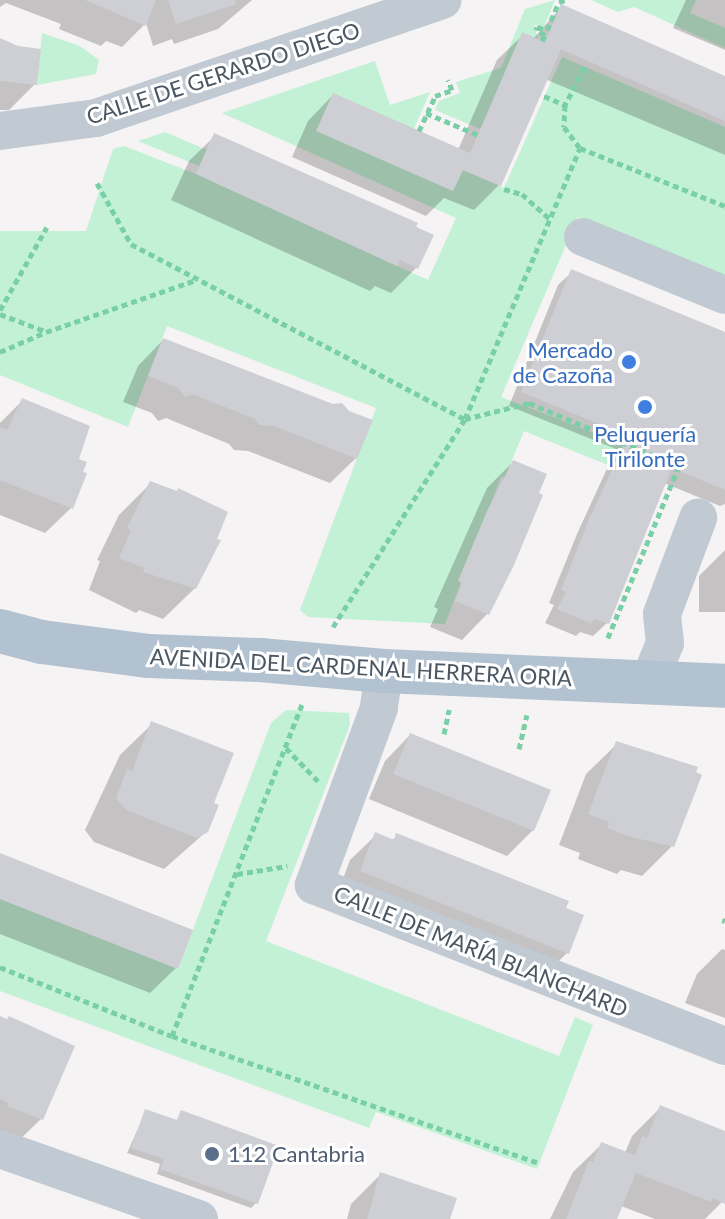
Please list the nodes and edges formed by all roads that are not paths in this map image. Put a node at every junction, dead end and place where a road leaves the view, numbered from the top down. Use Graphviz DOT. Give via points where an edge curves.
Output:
graph roads {
  1 [pos="442,0"];
  2 [pos="0,131"];
  3 [pos="583,237"];
  4 [pos="725,295"];
  5 [pos="698,518"];
  6 [pos="0,631"];
  7 [pos="384,671"];
  8 [pos="649,682"];
  9 [pos="725,686"];
  10 [pos="725,1046"];
  11 [pos="0,1149"];
  12 [pos="199,1219"];
  1 -- 2 [label="street, CALLE DE GERARDO DIEGO" via="96,118"];
  3 -- 4 [label="street"];
  5 -- 8 [label="street" via="662,614 665,643"];
  6 -- 7 [label="main road, AVENIDA DEL CARDENAL HERRERA ORIA" via="149,656"];
  7 -- 8 [label="main road, AVENIDA DEL CARDENAL HERRERA ORIA"];
  7 -- 10 [label="street, CALLE DE MARÍA BLANCHARD" via="379,708 314,885"];
  8 -- 9 [label="main road, AVENIDA DEL CARDENAL HERRERA ORIA"];
  11 -- 12 [label="street"];
}
